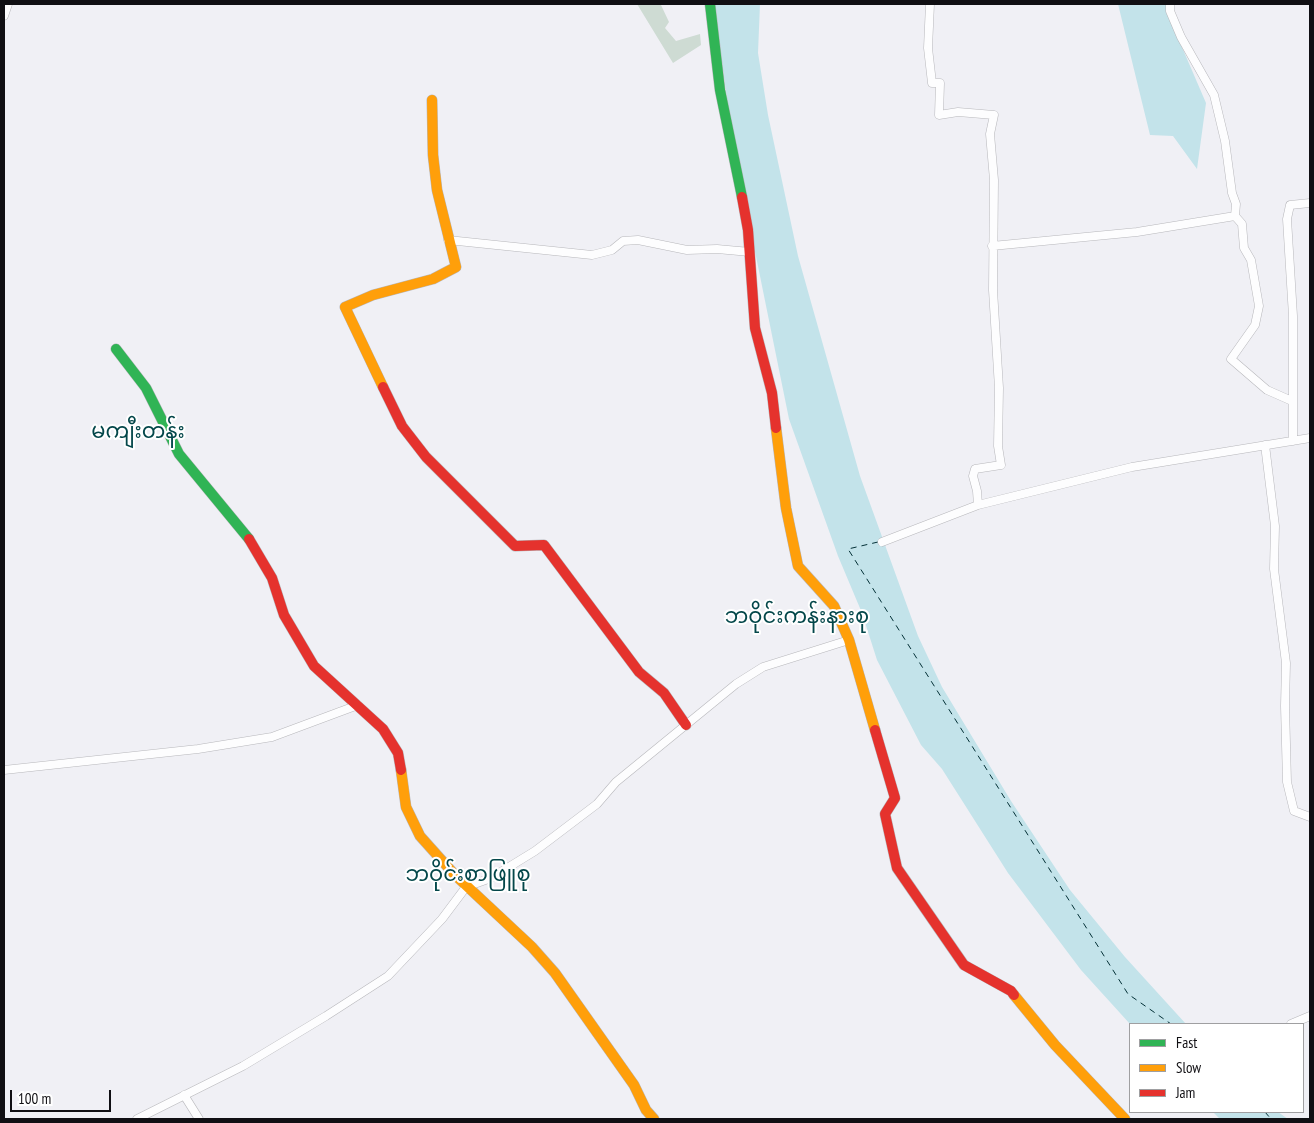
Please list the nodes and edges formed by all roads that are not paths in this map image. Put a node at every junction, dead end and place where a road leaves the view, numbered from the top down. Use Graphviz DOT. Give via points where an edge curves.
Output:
graph roads {
  1 [pos="8,4"];
  2 [pos="710,4"];
  3 [pos="930,4"];
  4 [pos="1170,4"];
  5 [pos="4,16"];
  6 [pos="432,100"];
  7 [pos="1310,203"];
  8 [pos="1235,216"];
  9 [pos="448,240"];
  10 [pos="992,246"];
  11 [pos="750,252"];
  12 [pos="116,349"];
  13 [pos="1292,401"];
  14 [pos="1310,438"];
  15 [pos="1293,441"];
  16 [pos="1265,445"];
  17 [pos="978,505"];
  18 [pos="882,542"];
  19 [pos="849,640"];
  20 [pos="358,705"];
  21 [pos="686,725"];
  22 [pos="4,770"];
  23 [pos="1310,817"];
  24 [pos="466,887"];
  25 [pos="1310,1016"];
  26 [pos="1294,1023"];
  27 [pos="184,1095"];
  28 [pos="137,1119"];
  29 [pos="199,1119"];
  30 [pos="654,1119"];
  31 [pos="1125,1119"];
  1 -- 5 [label="street"];
  2 -- 11 [label="street" via="720,90 738,171"];
  3 -- 10 [label="street" via="928,48 932,83 940,83 938,115 958,112 994,115 990,134 994,180"];
  4 -- 8 [label="street" via="1181,37 1214,95 1225,140 1236,204"];
  6 -- 9 [label="street" via="433,155"];
  7 -- 13 [label="street" via="1290,205 1287,218 1293,316"];
  8 -- 10 [label="street" via="1137,232"];
  8 -- 13 [label="street" via="1242,224 1244,248 1251,260 1259,306 1255,325 1231,359 1267,390"];
  9 -- 11 [label="street" via="592,255 612,250 623,241 638,240 687,250"];
  9 -- 21 [label="street" via="456,267 433,279 373,295 345,307 402,426 426,457 515,546 544,545 639,672 664,693"];
  10 -- 17 [label="street" via="1001,466 975,469 973,476"];
  11 -- 19 [label="street" via="755,328 772,393 786,508 798,566 834,606"];
  12 -- 20 [label="street" via="146,388 180,454 252,542 272,578 284,615 309,659"];
  13 -- 15 [label="street"];
  14 -- 15 [label="street"];
  15 -- 16 [label="street"];
  16 -- 17 [label="street" via="1132,467"];
  16 -- 23 [label="street" via="1274,526 1274,569 1286,663 1287,782 1294,811"];
  17 -- 18 [label="street"];
  19 -- 21 [label="street" via="763,667 736,684"];
  19 -- 31 [label="street" via="895,798 885,814 897,868 964,965 1010,991 1055,1045"];
  20 -- 22 [label="street" via="272,737 198,749"];
  20 -- 24 [label="street" via="383,729 398,753 406,807 420,836"];
  21 -- 24 [label="street" via="616,782 597,804 534,852 491,878"];
  24 -- 27 [label="street" via="388,976 285,1041"];
  24 -- 30 [label="street" via="556,973"];
  25 -- 26 [label="street"];
  27 -- 28 [label="street"];
  27 -- 29 [label="street"];
}
